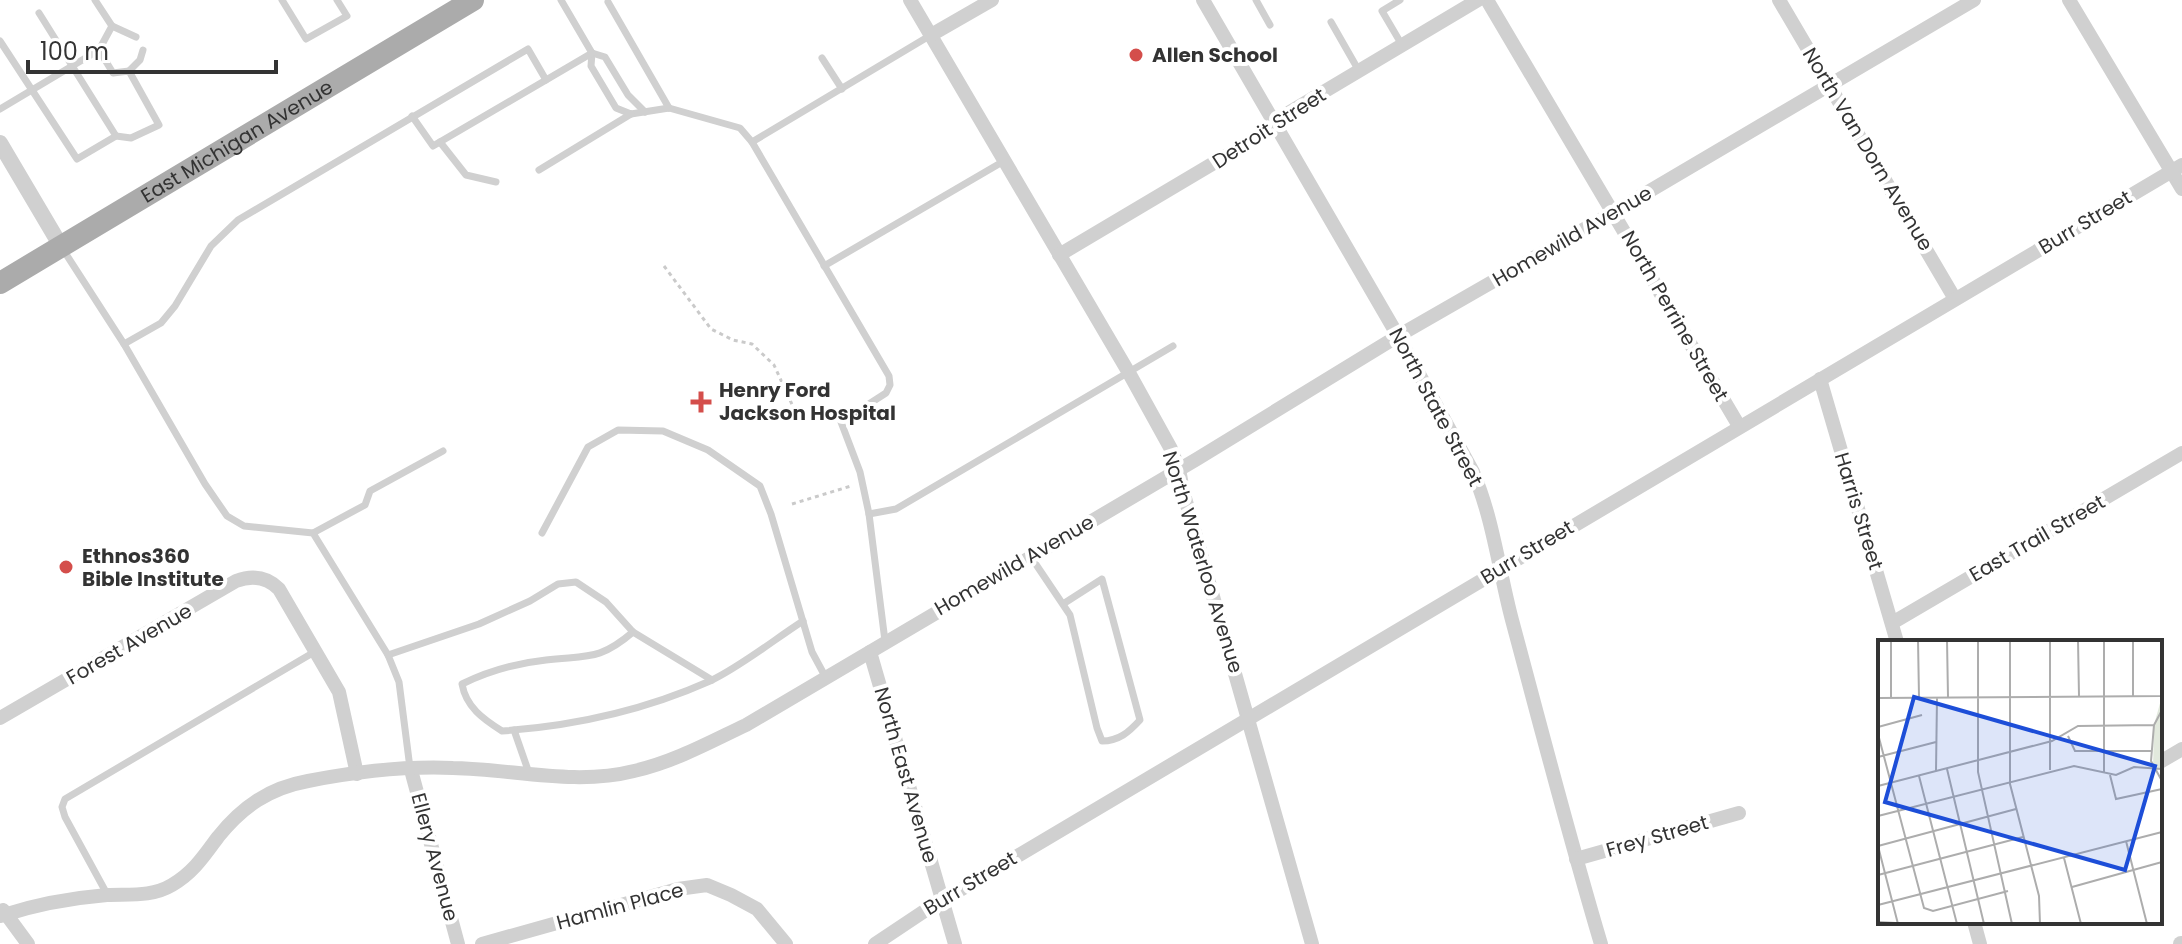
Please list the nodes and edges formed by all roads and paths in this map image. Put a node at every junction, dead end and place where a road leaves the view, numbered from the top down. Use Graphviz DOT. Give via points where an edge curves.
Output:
graph roads {
  1 [pos="95,0"];
  2 [pos="282,0"];
  3 [pos="337,0"];
  4 [pos="473,0"];
  5 [pos="561,0"];
  6 [pos="910,0"];
  7 [pos="992,0"];
  8 [pos="1203,0"];
  9 [pos="1256,0"];
  10 [pos="1400,0"];
  11 [pos="1478,0"];
  12 [pos="1487,0"];
  13 [pos="1779,0"];
  14 [pos="1974,0"];
  15 [pos="2069,0"];
  16 [pos="608,2"];
  17 [pos="39,13"];
  18 [pos="1331,22"];
  19 [pos="1270,25"];
  20 [pos="112,26"];
  21 [pos="931,35"];
  22 [pos="136,37"];
  23 [pos="0,41"];
  24 [pos="1402,45"];
  25 [pos="99,50"];
  26 [pos="143,50"];
  27 [pos="592,53"];
  28 [pos="822,58"];
  29 [pos="72,66"];
  30 [pos="129,71"];
  31 [pos="1359,71"];
  32 [pos="546,80"];
  33 [pos="1830,83"];
  34 [pos="842,89"];
  35 [pos="32,90"];
  36 [pos="669,108"];
  37 [pos="0,109"];
  38 [pos="645,112"];
  39 [pos="631,114"];
  40 [pos="412,116"];
  41 [pos="1273,122"];
  42 [pos="116,136"];
  43 [pos="440,142"];
  44 [pos="752,142"];
  45 [pos="0,143"];
  46 [pos="1004,161"];
  47 [pos="2177,168"];
  48 [pos="539,170"];
  49 [pos="496,182"];
  50 [pos="2182,189"];
  51 [pos="1614,212"];
  52 [pos="62,248"];
  53 [pos="1059,255"];
  54 [pos="664,266"];
  55 [pos="824,266"];
  56 [pos="0,283"];
  57 [pos="1955,299"];
  58 [pos="1398,336"];
  59 [pos="124,344"];
  60 [pos="1173,346"];
  61 [pos="1129,373"];
  62 [pos="1820,379"];
  63 [pos="795,411"];
  64 [pos="1739,426"];
  65 [pos="443,451"];
  66 [pos="2182,453"];
  67 [pos="1179,469"];
  68 [pos="862,482"];
  69 [pos="792,504"];
  70 [pos="869,514"];
  71 [pos="313,533"];
  72 [pos="542,533"];
  73 [pos="1030,555"];
  74 [pos="1499,569"];
  75 [pos="1063,604"];
  76 [pos="803,621"];
  77 [pos="1892,623"];
  78 [pos="633,632"];
  79 [pos="1896,640"];
  80 [pos="885,641"];
  81 [pos="316,651"];
  82 [pos="870,652"];
  83 [pos="388,655"];
  84 [pos="826,678"];
  85 [pos="712,680"];
  86 [pos="0,718"];
  87 [pos="1248,718"];
  88 [pos="514,730"];
  89 [pos="2182,749"];
  90 [pos="2162,761"];
  91 [pos="411,770"];
  92 [pos="357,774"];
  93 [pos="530,774"];
  94 [pos="1739,813"];
  95 [pos="1576,859"];
  96 [pos="108,895"];
  97 [pos="942,900"];
  98 [pos="2,912"];
  99 [pos="1975,924"];
  100 [pos="28,944"];
  101 [pos="458,944"];
  102 [pos="482,944"];
  103 [pos="786,944"];
  104 [pos="875,944"];
  105 [pos="955,944"];
  106 [pos="1312,944"];
  107 [pos="1601,944"];
  108 [pos="1980,944"];
  1 -- 20 [label="lane"];
  2 -- 3 [label="lane" via="306,39 347,16"];
  4 -- 52 [label="main road, East Michigan Avenue"];
  5 -- 27 [label="lane"];
  6 -- 21 [label="street, North Waterloo Avenue"];
  7 -- 21 [label="street"];
  8 -- 41 [label="street, North State Street"];
  9 -- 19 [label="lane"];
  10 -- 24 [label="lane" via="1382,11"];
  11 -- 24 [label="street, Detroit Street"];
  12 -- 51 [label="street, North Perrine Street"];
  13 -- 33 [label="street, North Van Dorn Avenue"];
  14 -- 33 [label="street, Homewild Avenue"];
  15 -- 47 [label="street"];
  16 -- 36 [label="lane"];
  17 -- 29 [label="lane"];
  18 -- 31 [label="lane"];
  20 -- 22 [label="lane"];
  20 -- 25 [label="lane"];
  21 -- 34 [label="lane"];
  21 -- 46 [label="street, North Waterloo Avenue"];
  23 -- 35 [label="lane"];
  24 -- 31 [label="street, Detroit Street"];
  25 -- 29 [label="lane"];
  25 -- 30 [label="lane" via="113,73"];
  26 -- 30 [label="lane"];
  27 -- 32 [label="lane"];
  27 -- 38 [label="lane" via="605,57"];
  27 -- 39 [label="lane" via="591,66 611,101"];
  28 -- 34 [label="lane"];
  29 -- 35 [label="lane"];
  29 -- 42 [label="lane"];
  30 -- 42 [label="lane" via="159,125 131,138"];
  31 -- 41 [label="street, Detroit Street"];
  32 -- 40 [label="lane" via="528,49"];
  32 -- 43 [label="lane"];
  33 -- 51 [label="street, Homewild Avenue"];
  33 -- 57 [label="street, North Van Dorn Avenue"];
  34 -- 44 [label="lane"];
  35 -- 37 [label="lane"];
  35 -- 42 [label="lane" via="77,159"];
  36 -- 38 [label="lane"];
  36 -- 44 [label="lane" via="740,128"];
  38 -- 39 [label="lane"];
  39 -- 48 [label="lane"];
  40 -- 43 [label="lane" via="433,146"];
  40 -- 59 [label="lane" via="238,220 211,246 161,323"];
  41 -- 53 [label="street, Detroit Street" via="1256,138"];
  41 -- 58 [label="street, North State Street"];
  43 -- 49 [label="lane" via="466,175"];
  44 -- 55 [label="lane"];
  45 -- 52 [label="street"];
  46 -- 53 [label="street, North Waterloo Avenue"];
  46 -- 55 [label="lane"];
  47 -- 50 [label="street"];
  47 -- 57 [label="street, Burr Street"];
  51 -- 58 [label="street, Homewild Avenue"];
  51 -- 64 [label="street, North Perrine Street"];
  52 -- 56 [label="main road, East Michigan Avenue"];
  52 -- 59 [label="lane"];
  53 -- 61 [label="street, North Waterloo Avenue"];
  54 -- 63 [label="path" via="711,329 752,344 774,365"];
  55 -- 68 [label="lane" via="889,376 886,393 841,422"];
  57 -- 62 [label="street, Burr Street"];
  58 -- 67 [label="street, Homewild Avenue"];
  58 -- 74 [label="street, North State Street" via="1473,472"];
  59 -- 71 [label="lane" via="227,516 244,526"];
  60 -- 61 [label="lane"];
  61 -- 67 [label="street, North Waterloo Avenue"];
  61 -- 70 [label="lane" via="896,509"];
  62 -- 64 [label="street, Burr Street"];
  62 -- 77 [label="street, Harris Street"];
  64 -- 74 [label="street, Burr Street"];
  65 -- 71 [label="lane" via="370,491 365,505"];
  66 -- 77 [label="street, East Trail Street"];
  67 -- 73 [label="street, Homewild Avenue"];
  67 -- 87 [label="street, North Waterloo Avenue"];
  68 -- 69 [label="path"];
  68 -- 70 [label="lane"];
  70 -- 80 [label="lane"];
  71 -- 83 [label="lane"];
  72 -- 76 [label="lane" via="588,447 618,430 663,431 708,450 760,486"];
  73 -- 75 [label="lane"];
  73 -- 80 [label="street, Homewild Avenue"];
  74 -- 87 [label="street, Burr Street"];
  74 -- 95 [label="street, North State Street"];
  75 -- 75 [label="lane" via="1102,579 1140,720 1114,741 1102,741 1097,728"];
  76 -- 84 [label="lane"];
  76 -- 85 [label="lane"];
  77 -- 79 [label="street, Harris Street"];
  78 -- 83 [label="lane" via="606,602 576,582 558,584 479,624"];
  78 -- 85 [label="lane"];
  78 -- 88 [label="lane" via="613,649 588,657 544,660 462,684 478,715 502,731"];
  80 -- 82 [label="street, Homewild Avenue"];
  81 -- 86 [label="street, Forest Avenue" via="279,589 248,577"];
  81 -- 92 [label="street" via="339,692"];
  81 -- 96 [label="lane" via="65,799 65,817"];
  82 -- 84 [label="street, Homewild Avenue"];
  82 -- 97 [label="street, North East Avenue"];
  83 -- 91 [label="lane" via="399,682"];
  84 -- 93 [label="street, Homewild Avenue" via="746,725 634,772 595,777"];
  85 -- 88 [label="lane" via="636,709"];
  87 -- 97 [label="street, Burr Street"];
  87 -- 106 [label="street, North Waterloo Avenue"];
  88 -- 93 [label="lane"];
  89 -- 90 [label="street"];
  91 -- 92 [label="street, Homewild Avenue"];
  91 -- 93 [label="street, Homewild Avenue" via="452,767"];
  91 -- 101 [label="street, Ellery Avenue"];
  92 -- 96 [label="street, Homewild Avenue" via="273,790 248,805 195,868 170,886 143,895"];
  94 -- 95 [label="street, Frey Street"];
  95 -- 107 [label="street, North State Street"];
  96 -- 98 [label="street, Homewild Avenue"];
  97 -- 104 [label="street, Burr Street"];
  97 -- 105 [label="street, North East Avenue"];
  98 -- 100 [label="street"];
  99 -- 108 [label="street"];
  102 -- 103 [label="street, Hamlin Place" via="707,885 757,909"];
}
